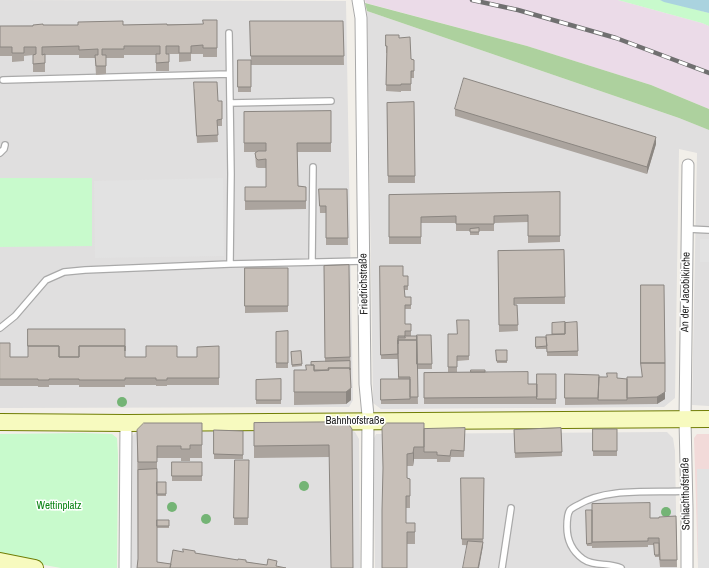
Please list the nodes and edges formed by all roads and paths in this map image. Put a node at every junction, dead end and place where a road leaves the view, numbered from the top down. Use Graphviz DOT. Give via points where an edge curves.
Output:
graph roads {
  1 [pos="358,0"];
  2 [pos="229,33"];
  3 [pos="229,74"];
  4 [pos="3,80"];
  5 [pos="331,101"];
  6 [pos="230,103"];
  7 [pos="5,145"];
  8 [pos="0,153"];
  9 [pos="688,165"];
  10 [pos="314,167"];
  11 [pos="687,229"];
  12 [pos="709,230"];
  13 [pos="364,261"];
  14 [pos="312,262"];
  15 [pos="230,264"];
  16 [pos="0,328"];
  17 [pos="709,419"];
  18 [pos="685,420"];
  19 [pos="368,421"];
  20 [pos="0,422"];
  21 [pos="126,423"];
  22 [pos="686,491"];
  23 [pos="511,508"];
  24 [pos="1,564"];
  25 [pos="35,568"];
  26 [pos="125,568"];
  27 [pos="367,568"];
  28 [pos="502,568"];
  29 [pos="621,568"];
  30 [pos="687,568"];
  1 -- 13 [label="street, Friedrichstraße" via="361,18"];
  2 -- 3 [label="lane"];
  3 -- 4 [label="lane"];
  3 -- 6 [label="lane"];
  5 -- 6 [label="lane"];
  6 -- 15 [label="lane"];
  7 -- 8 [label="lane"];
  9 -- 11 [label="street, An der Jacobikirche"];
  10 -- 14 [label="lane"];
  11 -- 12 [label="lane"];
  11 -- 18 [label="street, An der Jacobikirche"];
  13 -- 14 [label="lane"];
  13 -- 19 [label="street, Friedrichstraße" via="365,384"];
  14 -- 15 [label="lane"];
  15 -- 16 [label="lane" via="64,272 46,280 15,316"];
  17 -- 18 [label="main road, Bahnhofstraße"];
  18 -- 19 [label="main road, Bahnhofstraße"];
  18 -- 22 [label="street, Schlachthofstraße"];
  19 -- 21 [label="main road, Bahnhofstraße"];
  19 -- 27 [label="street, Friedrichstraße"];
  20 -- 21 [label="main road, Bahnhofstraße"];
  21 -- 26 [label="street"];
  22 -- 29 [label="lane" via="605,494 583,501 570,510 567,530 569,543 574,550 592,564"];
  22 -- 30 [label="street, Schlachthofstraße"];
  23 -- 28 [label="lane"];
  24 -- 25 [label="main road"];
}
